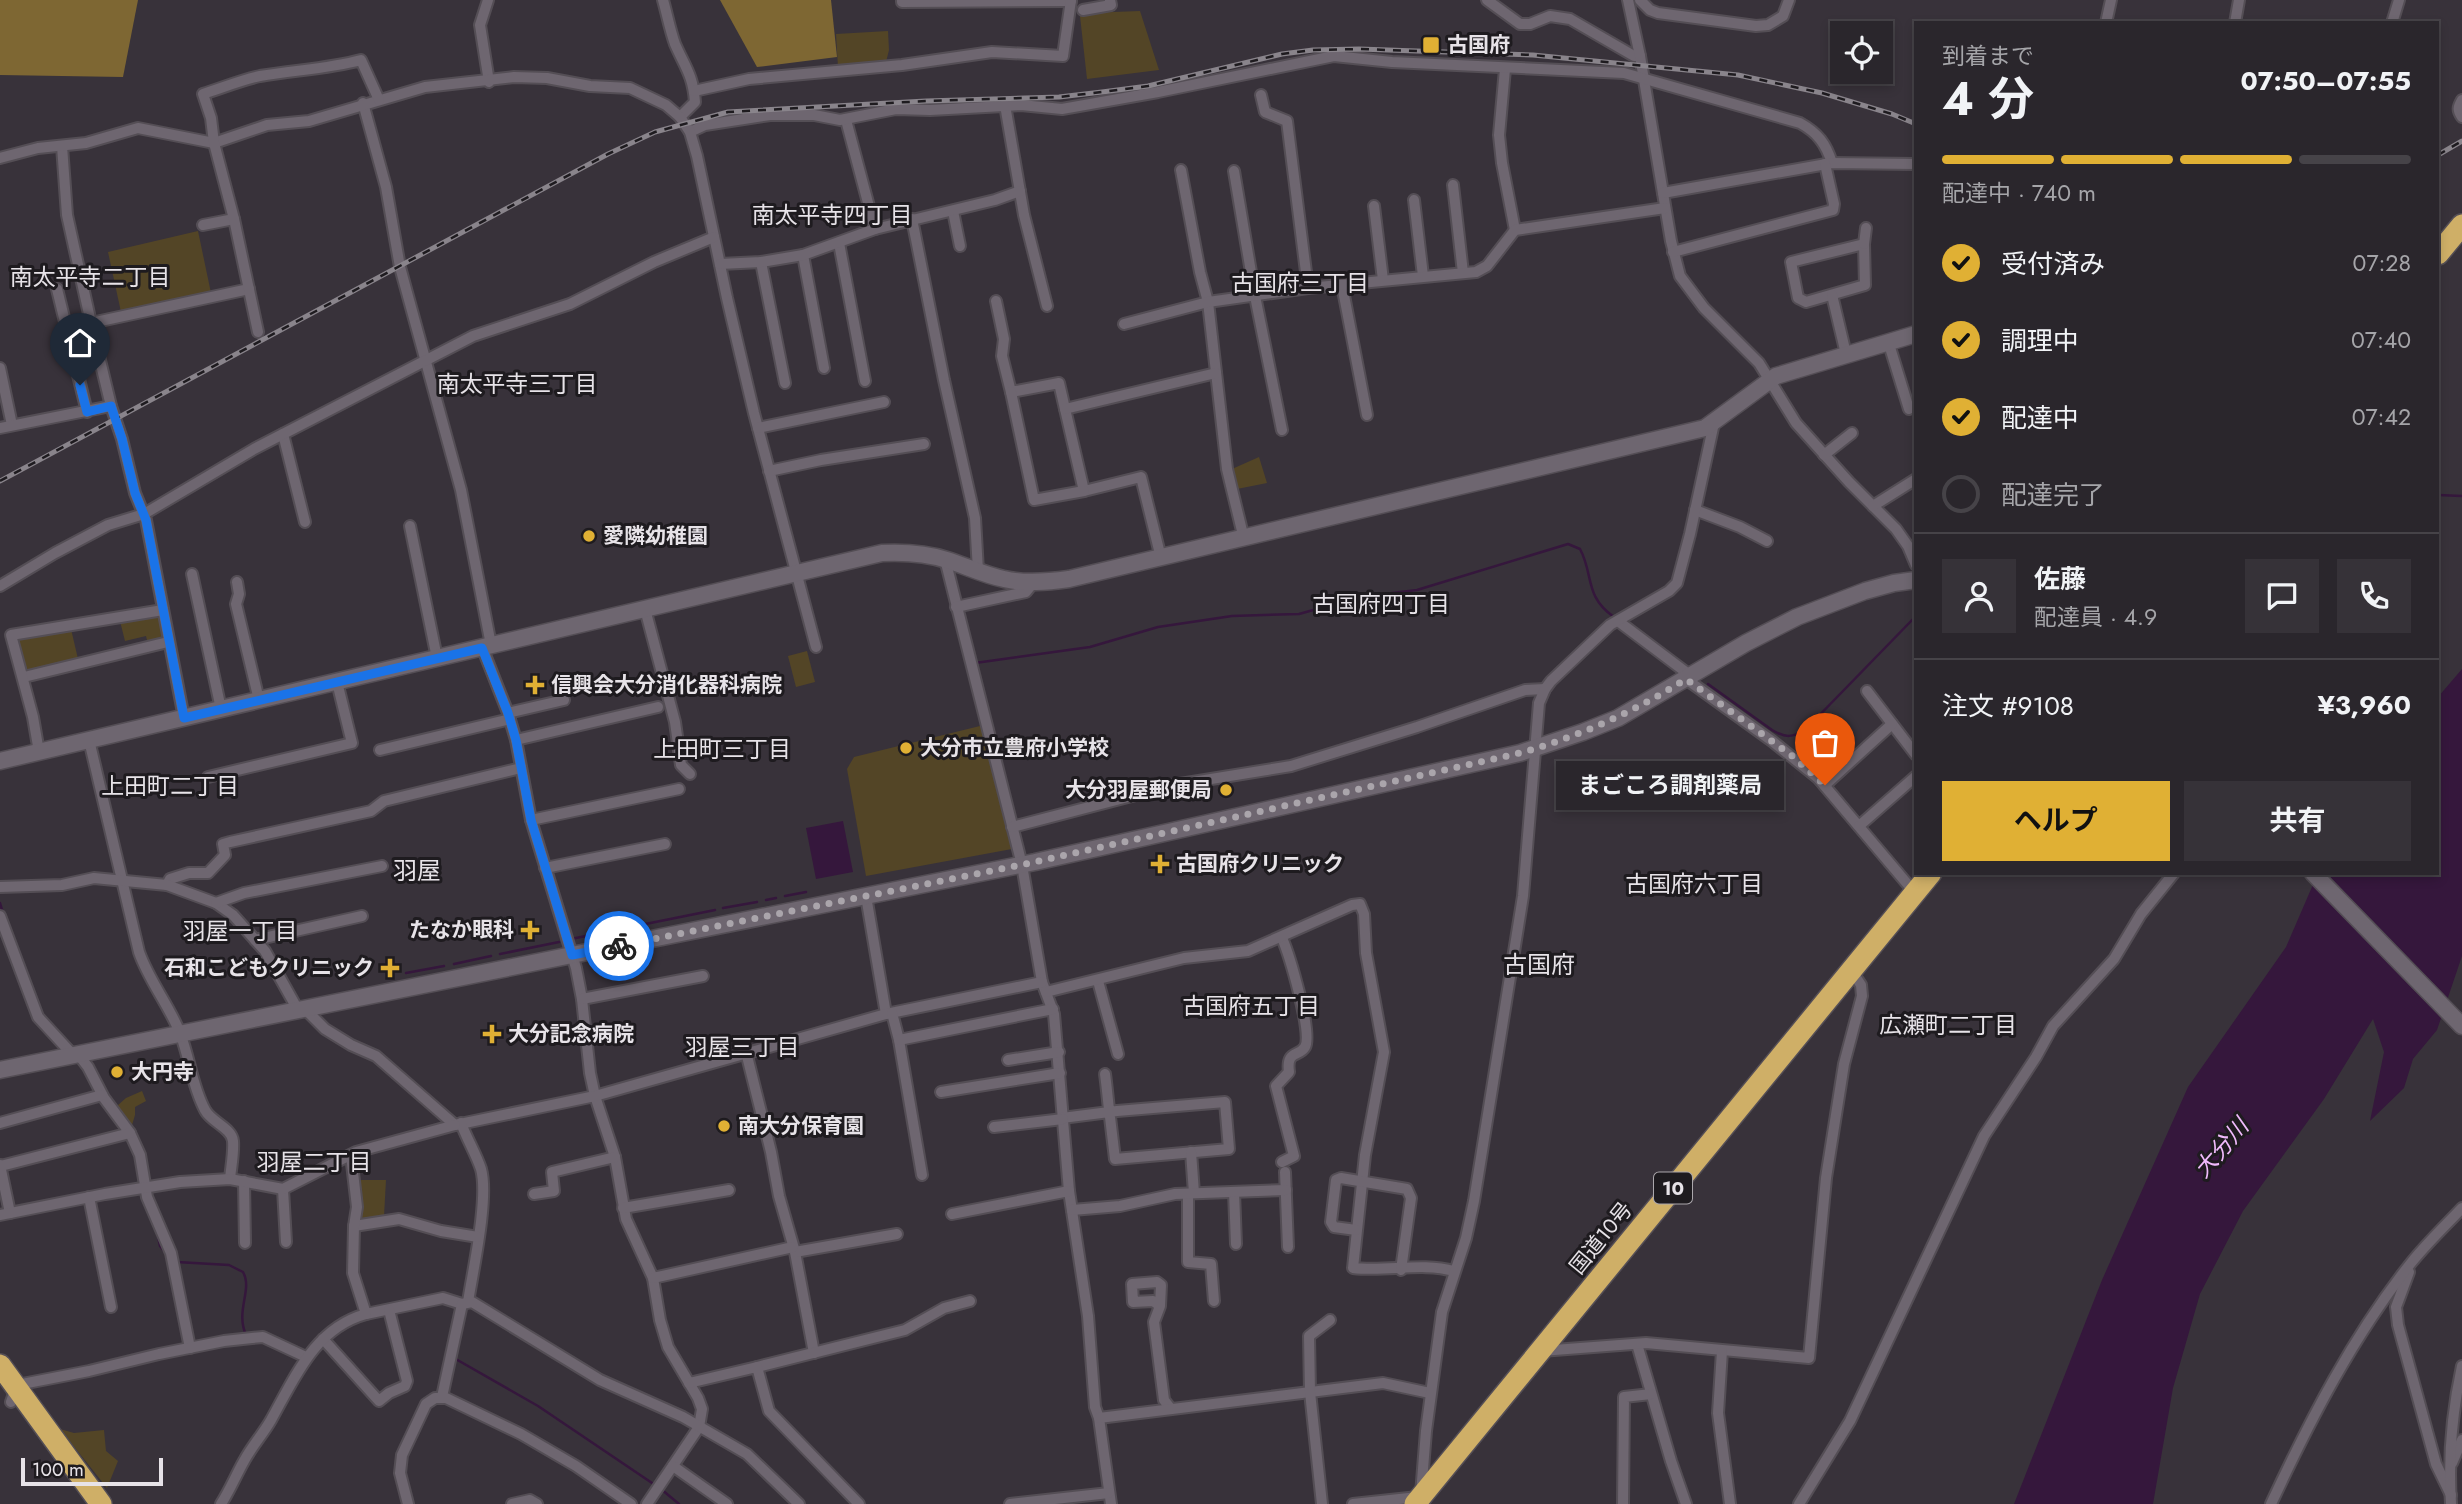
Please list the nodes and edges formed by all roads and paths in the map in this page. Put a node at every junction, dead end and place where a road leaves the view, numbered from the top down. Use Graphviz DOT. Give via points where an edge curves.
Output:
graph roads {
  1 [pos="488,0"];
  2 [pos="663,0"];
  3 [pos="902,0"];
  4 [pos="1110,0"];
  5 [pos="1487,0"];
  6 [pos="1628,0"];
  7 [pos="1640,0"];
  8 [pos="1789,0"];
  9 [pos="2111,0"];
  10 [pos="2239,0"];
  11 [pos="2399,0"];
  12 [pos="1071,1"];
  13 [pos="1083,10"];
  14 [pos="2106,21"];
  15 [pos="2235,21"];
  16 [pos="2393,21"];
  17 [pos="1640,56"];
  18 [pos="1505,69"];
  19 [pos="1644,77"];
  20 [pos="489,82"];
  21 [pos="694,91"];
  22 [pos="1261,94"];
  23 [pos="379,100"];
  24 [pos="2462,100"];
  25 [pos="363,103"];
  26 [pos="1006,105"];
  27 [pos="680,117"];
  28 [pos="2462,117"];
  29 [pos="846,120"];
  30 [pos="690,132"];
  31 [pos="214,143"];
  32 [pos="62,146"];
  33 [pos="0,158"];
  34 [pos="1828,163"];
  35 [pos="1914,164"];
  36 [pos="1181,170"];
  37 [pos="1234,171"];
  38 [pos="1453,184"];
  39 [pos="1020,191"];
  40 [pos="1663,193"];
  41 [pos="1414,201"];
  42 [pos="1374,206"];
  43 [pos="1665,208"];
  44 [pos="953,211"];
  45 [pos="234,219"];
  46 [pos="912,219"];
  47 [pos="202,225"];
  48 [pos="2462,225"];
  49 [pos="1866,228"];
  50 [pos="875,229"];
  51 [pos="1515,230"];
  52 [pos="714,237"];
  53 [pos="838,243"];
  54 [pos="1864,244"];
  55 [pos="960,246"];
  56 [pos="2440,247"];
  57 [pos="1673,252"];
  58 [pos="803,255"];
  59 [pos="761,262"];
  60 [pos="720,264"];
  61 [pos="1462,273"];
  62 [pos="1423,276"];
  63 [pos="1383,280"];
  64 [pos="1342,285"];
  65 [pos="1308,288"];
  66 [pos="57,289"];
  67 [pos="249,289"];
  68 [pos="1832,295"];
  69 [pos="1255,296"];
  70 [pos="996,301"];
  71 [pos="1208,302"];
  72 [pos="1047,306"];
  73 [pos="91,323"];
  74 [pos="1124,324"];
  75 [pos="68,332"];
  76 [pos="258,332"];
  77 [pos="1914,334"];
  78 [pos="1888,341"];
  79 [pos="1846,354"];
  80 [pos="425,363"];
  81 [pos="0,368"];
  82 [pos="824,368"];
  83 [pos="1216,373"];
  84 [pos="1770,379"];
  85 [pos="865,381"];
  86 [pos="785,383"];
  87 [pos="1011,392"];
  88 [pos="884,402"];
  89 [pos="1910,402"];
  90 [pos="111,406"];
  91 [pos="1065,409"];
  92 [pos="87,412"];
  93 [pos="1367,415"];
  94 [pos="1714,423"];
  95 [pos="12,425"];
  96 [pos="0,428"];
  97 [pos="758,428"];
  98 [pos="1282,430"];
  99 [pos="1852,433"];
  100 [pos="283,435"];
  101 [pos="924,444"];
  102 [pos="1824,455"];
  103 [pos="769,471"];
  104 [pos="1914,480"];
  105 [pos="1084,491"];
  106 [pos="1873,506"];
  107 [pos="1695,510"];
  108 [pos="144,514"];
  109 [pos="305,522"];
  110 [pos="410,526"];
  111 [pos="1244,539"];
  112 [pos="1767,541"];
  113 [pos="1160,558"];
  114 [pos="944,559"];
  115 [pos="1914,561"];
  116 [pos="978,570"];
  117 [pos="192,574"];
  118 [pos="795,574"];
  119 [pos="1914,580"];
  120 [pos="237,582"];
  121 [pos="1034,582"];
  122 [pos="0,586"];
  123 [pos="956,607"];
  124 [pos="645,609"];
  125 [pos="163,610"];
  126 [pos="1618,621"];
  127 [pos="168,642"];
  128 [pos="486,646"];
  129 [pos="816,647"];
  130 [pos="437,658"];
  131 [pos="24,677"];
  132 [pos="1689,677"];
  133 [pos="337,682"];
  134 [pos="1545,689"];
  135 [pos="1867,691"];
  136 [pos="259,700"];
  137 [pos="564,700"];
  138 [pos="658,707"];
  139 [pos="221,709"];
  140 [pos="509,716"];
  141 [pos="184,718"];
  142 [pos="1892,724"];
  143 [pos="89,740"];
  144 [pos="516,740"];
  145 [pos="1536,748"];
  146 [pos="380,750"];
  147 [pos="39,752"];
  148 [pos="1914,752"];
  149 [pos="0,761"];
  150 [pos="521,768"];
  151 [pos="690,774"];
  152 [pos="208,777"];
  153 [pos="1914,778"];
  154 [pos="1825,785"];
  155 [pos="679,789"];
  156 [pos="531,820"];
  157 [pos="1859,826"];
  158 [pos="1012,827"];
  159 [pos="666,844"];
  160 [pos="1022,864"];
  161 [pos="382,866"];
  162 [pos="544,868"];
  163 [pos="1929,875"];
  164 [pos="2172,875"];
  165 [pos="2316,875"];
  166 [pos="122,881"];
  167 [pos="167,885"];
  168 [pos="0,887"];
  169 [pos="1915,893"];
  170 [pos="866,896"];
  171 [pos="216,903"];
  172 [pos="0,916"];
  173 [pos="362,916"];
  174 [pos="1282,937"];
  175 [pos="255,940"];
  176 [pos="572,955"];
  177 [pos="1851,970"];
  178 [pos="703,976"];
  179 [pos="1098,981"];
  180 [pos="1044,987"];
  181 [pos="582,999"];
  182 [pos="301,1009"];
  183 [pos="1053,1009"];
  184 [pos="889,1014"];
  185 [pos="2462,1026"];
  186 [pos="180,1034"];
  187 [pos="899,1040"];
  188 [pos="746,1052"];
  189 [pos="1059,1052"];
  190 [pos="1118,1054"];
  191 [pos="76,1055"];
  192 [pos="1008,1060"];
  193 [pos="0,1070"];
  194 [pos="1060,1073"];
  195 [pos="1105,1074"];
  196 [pos="941,1092"];
  197 [pos="102,1095"];
  198 [pos="595,1096"];
  199 [pos="1109,1112"];
  200 [pos="1063,1118"];
  201 [pos="0,1123"];
  202 [pos="458,1124"];
  203 [pos="994,1128"];
  204 [pos="130,1133"];
  205 [pos="1191,1152"];
  206 [pos="351,1155"];
  207 [pos="615,1157"];
  208 [pos="0,1165"];
  209 [pos="922,1175"];
  210 [pos="230,1179"];
  211 [pos="244,1181"];
  212 [pos="1362,1182"];
  213 [pos="146,1187"];
  214 [pos="283,1189"];
  215 [pos="729,1190"];
  216 [pos="1286,1190"];
  217 [pos="1069,1191"];
  218 [pos="1234,1192"];
  219 [pos="1191,1193"];
  220 [pos="534,1195"];
  221 [pos="89,1197"];
  222 [pos="623,1208"];
  223 [pos="2462,1208"];
  224 [pos="1072,1210"];
  225 [pos="5,1214"];
  226 [pos="952,1214"];
  227 [pos="354,1226"];
  228 [pos="1356,1230"];
  229 [pos="897,1234"];
  230 [pos="478,1237"];
  231 [pos="286,1242"];
  232 [pos="245,1243"];
  233 [pos="1236,1244"];
  234 [pos="1289,1247"];
  235 [pos="794,1250"];
  236 [pos="2411,1262"];
  237 [pos="1401,1269"];
  238 [pos="1454,1271"];
  239 [pos="653,1278"];
  240 [pos="1174,1282"];
  241 [pos="1160,1285"];
  242 [pos="970,1301"];
  243 [pos="1214,1301"];
  244 [pos="465,1303"];
  245 [pos="1160,1306"];
  246 [pos="111,1307"];
  247 [pos="389,1310"];
  248 [pos="366,1314"];
  249 [pos="1330,1320"];
  250 [pos="323,1339"];
  251 [pos="1637,1344"];
  252 [pos="190,1348"];
  253 [pos="1540,1351"];
  254 [pos="1722,1351"];
  255 [pos="814,1353"];
  256 [pos="306,1357"];
  257 [pos="2462,1366"];
  258 [pos="757,1367"];
  259 [pos="5,1382"];
  260 [pos="689,1383"];
  261 [pos="1310,1392"];
  262 [pos="1430,1392"];
  263 [pos="1651,1394"];
  264 [pos="442,1397"];
  265 [pos="1171,1409"];
  266 [pos="1099,1418"];
  267 [pos="699,1427"];
  268 [pos="2462,1440"];
  269 [pos="673,1466"];
  270 [pos="2449,1469"];
  271 [pos="1110,1498"];
  272 [pos="2451,1500"];
  273 [pos="1420,1502"];
  274 [pos="87,1504"];
  275 [pos="101,1504"];
  276 [pos="221,1504"];
  277 [pos="408,1504"];
  278 [pos="512,1504"];
  279 [pos="537,1504"];
  280 [pos="631,1504"];
  281 [pos="647,1504"];
  282 [pos="727,1504"];
  283 [pos="799,1504"];
  284 [pos="859,1504"];
  285 [pos="1010,1504"];
  286 [pos="1322,1504"];
  287 [pos="1353,1504"];
  288 [pos="1623,1504"];
  289 [pos="1686,1504"];
  290 [pos="1730,1504"];
  291 [pos="1799,1504"];
  292 [pos="2272,1504"];
  1 -- 20 [label="street" via="480,34"];
  2 -- 21 [label="street"];
  3 -- 12 [label="street"];
  4 -- 13 [label="street" via="1111,5"];
  5 -- 17 [label="street" via="1520,24 1563,17"];
  6 -- 17 [label="street"];
  7 -- 8 [label="street" via="1658,13 1756,26 1783,16"];
  9 -- 14 [label="street"];
  10 -- 15 [label="street"];
  11 -- 16 [label="street"];
  12 -- 21 [label="street" via="1063,56 992,52 749,79"];
  17 -- 19 [label="street"];
  18 -- 19 [label="street" via="1603,71"];
  18 -- 26 [label="street" via="1334,56 1062,109"];
  18 -- 51 [label="street" via="1499,135"];
  19 -- 34 [label="street" via="1800,123 1814,130 1827,147"];
  19 -- 40 [label="street"];
  20 -- 23 [label="street" via="434,86"];
  20 -- 27 [label="street" via="523,76 630,88"];
  21 -- 27 [label="street" via="695,102"];
  22 -- 65 [label="street" via="1265,111 1287,121"];
  23 -- 25 [label="street"];
  23 -- 31 [label="street" via="361,60 256,77 203,94"];
  24 -- 28 [label="street" via="2458,112"];
  25 -- 31 [label="street" via="309,121 267,125"];
  25 -- 80 [label="street"];
  26 -- 29 [label="street" via="883,110"];
  26 -- 39 [label="street"];
  27 -- 30 [label="street"];
  29 -- 30 [label="street" via="814,114 770,115 705,125"];
  29 -- 50 [label="street"];
  30 -- 52 [label="street"];
  31 -- 32 [label="street" via="138,128"];
  31 -- 45 [label="street"];
  32 -- 33 [label="street"];
  32 -- 73 [label="street" via="67,215"];
  34 -- 35 [label="street"];
  34 -- 40 [label="street"];
  34 -- 57 [label="street" via="1833,211"];
  36 -- 71 [label="street"];
  37 -- 69 [label="street"];
  38 -- 61 [label="street"];
  39 -- 44 [label="street"];
  39 -- 72 [label="street"];
  40 -- 43 [label="street"];
  41 -- 62 [label="street"];
  42 -- 63 [label="street"];
  43 -- 51 [label="street"];
  43 -- 57 [label="street"];
  44 -- 46 [label="street"];
  44 -- 55 [label="street"];
  45 -- 47 [label="street"];
  45 -- 67 [label="street"];
  46 -- 50 [label="street"];
  46 -- 116 [label="street" via="975,518"];
  48 -- 56 [label="highway"];
  49 -- 54 [label="street"];
  50 -- 53 [label="street"];
  51 -- 61 [label="street" via="1487,266"];
  52 -- 60 [label="street"];
  52 -- 80 [label="street" via="570,304 480,334"];
  53 -- 58 [label="street"];
  53 -- 85 [label="street"];
  54 -- 68 [label="street" via="1865,285"];
  54 -- 68 [label="street" via="1791,262 1798,298 1807,302"];
  57 -- 84 [label="street" via="1685,284"];
  58 -- 59 [label="street"];
  58 -- 82 [label="street"];
  59 -- 60 [label="street"];
  59 -- 86 [label="street"];
  60 -- 97 [label="street"];
  61 -- 62 [label="street"];
  62 -- 63 [label="street"];
  63 -- 64 [label="street"];
  64 -- 65 [label="street"];
  64 -- 93 [label="street"];
  65 -- 69 [label="street"];
  66 -- 75 [label="street"];
  67 -- 73 [label="street"];
  67 -- 76 [label="street"];
  68 -- 79 [label="street"];
  69 -- 71 [label="street"];
  69 -- 98 [label="street"];
  70 -- 87 [label="street"];
  71 -- 74 [label="street"];
  71 -- 83 [label="street"];
  73 -- 75 [label="street"];
  73 -- 90 [label="street"];
  75 -- 92 [label="street"];
  77 -- 78 [label="street"];
  78 -- 79 [label="street"];
  78 -- 89 [label="street"];
  79 -- 84 [label="street"];
  80 -- 100 [label="street"];
  80 -- 128 [label="street" via="461,490"];
  81 -- 95 [label="street"];
  83 -- 91 [label="street"];
  83 -- 111 [label="street" via="1227,468"];
  84 -- 94 [label="street"];
  84 -- 102 [label="street" via="1790,416"];
  87 -- 91 [label="street" via="1059,383"];
  87 -- 105 [label="street" via="1034,500"];
  88 -- 97 [label="street"];
  90 -- 92 [label="street"];
  90 -- 108 [label="street"];
  91 -- 105 [label="street"];
  92 -- 95 [label="street"];
  94 -- 107 [label="street"];
  94 -- 111 [label="street"];
  95 -- 96 [label="street"];
  97 -- 103 [label="street"];
  99 -- 102 [label="street"];
  100 -- 108 [label="street"];
  100 -- 109 [label="street"];
  101 -- 103 [label="street"];
  102 -- 106 [label="street"];
  103 -- 118 [label="street"];
  104 -- 106 [label="street"];
  105 -- 113 [label="street" via="1140,477"];
  106 -- 115 [label="street" via="1900,535"];
  107 -- 112 [label="street"];
  107 -- 126 [label="street" via="1677,583"];
  108 -- 122 [label="street" via="108,525"];
  108 -- 125 [label="street"];
  110 -- 130 [label="street"];
  111 -- 113 [label="street"];
  113 -- 121 [label="street" via="1069,579"];
  114 -- 116 [label="street"];
  114 -- 118 [label="street" via="882,553"];
  114 -- 123 [label="street"];
  116 -- 121 [label="street" via="1001,579"];
  117 -- 139 [label="street"];
  118 -- 124 [label="street"];
  118 -- 129 [label="street"];
  119 -- 132 [label="street" via="1865,591 1797,617"];
  120 -- 136 [label="street" via="236,604"];
  121 -- 123 [label="street" via="1026,592"];
  123 -- 158 [label="street"];
  124 -- 128 [label="street"];
  124 -- 151 [label="street" via="675,722 681,765"];
  125 -- 127 [label="street"];
  125 -- 131 [label="street" via="11,635"];
  126 -- 132 [label="street"];
  126 -- 134 [label="street"];
  127 -- 131 [label="street"];
  127 -- 141 [label="street"];
  128 -- 130 [label="street"];
  128 -- 140 [label="street"];
  130 -- 133 [label="street"];
  131 -- 147 [label="street"];
  132 -- 145 [label="street" via="1607,723"];
  132 -- 154 [label="street"];
  133 -- 136 [label="street"];
  133 -- 152 [label="street" via="352,743"];
  134 -- 145 [label="street" via="1538,710"];
  134 -- 158 [label="street" via="1525,690 1292,766 1174,785"];
  135 -- 142 [label="street"];
  136 -- 139 [label="street"];
  137 -- 140 [label="street"];
  138 -- 144 [label="street"];
  139 -- 141 [label="street"];
  140 -- 144 [label="street"];
  140 -- 146 [label="street"];
  141 -- 143 [label="street"];
  142 -- 148 [label="street"];
  142 -- 154 [label="street"];
  143 -- 147 [label="street"];
  143 -- 166 [label="street"];
  144 -- 150 [label="street"];
  145 -- 160 [label="street"];
  145 -- 238 [label="street" via="1527,869 1507,1000 1477,1187"];
  147 -- 149 [label="street"];
  150 -- 156 [label="street"];
  150 -- 167 [label="street" via="384,801 371,811 223,844 225,855 208,873 181,875"];
  153 -- 157 [label="street"];
  154 -- 157 [label="street"];
  155 -- 156 [label="street"];
  156 -- 162 [label="street"];
  157 -- 169 [label="street"];
  158 -- 160 [label="street"];
  159 -- 162 [label="street"];
  160 -- 170 [label="street"];
  160 -- 180 [label="street"];
  161 -- 171 [label="street"];
  162 -- 176 [label="street"];
  163 -- 169 [label="highway, 国道10号 / 10"];
  164 -- 291 [label="street" via="2141,914 2114,959 2053,1026 1984,1136 1850,1421"];
  165 -- 185 [label="street"];
  166 -- 167 [label="street"];
  166 -- 168 [label="street" via="94,878 62,885"];
  166 -- 186 [label="street" via="144,965"];
  167 -- 171 [label="street"];
  169 -- 177 [label="highway, 国道10号 / 10"];
  170 -- 176 [label="street"];
  170 -- 184 [label="street"];
  171 -- 175 [label="street"];
  172 -- 191 [label="street" via="38,1017"];
  173 -- 175 [label="street"];
  174 -- 179 [label="street" via="1243,952 1184,958"];
  174 -- 212 [label="street" via="1354,904 1363,909 1384,1052"];
  174 -- 216 [label="street" via="1303,1010 1306,1042 1293,1054 1289,1072 1276,1086 1294,1156 1284,1167"];
  175 -- 182 [label="street"];
  176 -- 181 [label="street"];
  176 -- 182 [label="street"];
  177 -- 253 [label="highway, 国道10号 / 10"];
  177 -- 254 [label="street" via="1862,996 1844,1065 1826,1178 1809,1358"];
  178 -- 181 [label="street"];
  179 -- 180 [label="street"];
  179 -- 190 [label="street"];
  180 -- 183 [label="street"];
  180 -- 184 [label="street"];
  181 -- 198 [label="street"];
  182 -- 186 [label="street"];
  182 -- 202 [label="street" via="325,1030 376,1056"];
  183 -- 187 [label="street"];
  183 -- 189 [label="street"];
  184 -- 187 [label="street"];
  184 -- 188 [label="street"];
  186 -- 191 [label="street"];
  186 -- 210 [label="street" via="206,1114 233,1140"];
  187 -- 209 [label="street"];
  188 -- 198 [label="street"];
  188 -- 235 [label="street"];
  189 -- 192 [label="street"];
  189 -- 194 [label="street"];
  191 -- 193 [label="street"];
  191 -- 197 [label="street" via="88,1067"];
  194 -- 196 [label="street"];
  194 -- 200 [label="street"];
  195 -- 199 [label="street"];
  197 -- 201 [label="street"];
  197 -- 204 [label="street"];
  198 -- 202 [label="street"];
  198 -- 207 [label="street"];
  199 -- 200 [label="street"];
  199 -- 205 [label="street" via="1115,1158"];
  199 -- 205 [label="street" via="1225,1102 1228,1149"];
  200 -- 203 [label="street"];
  200 -- 217 [label="street"];
  202 -- 206 [label="street"];
  202 -- 230 [label="street" via="481,1168"];
  204 -- 208 [label="street"];
  204 -- 213 [label="street"];
  205 -- 219 [label="street"];
  206 -- 214 [label="street"];
  206 -- 227 [label="street" via="357,1208"];
  207 -- 220 [label="street" via="552,1172 554,1191"];
  207 -- 222 [label="street"];
  208 -- 225 [label="street"];
  210 -- 211 [label="street"];
  210 -- 213 [label="street"];
  211 -- 214 [label="street"];
  211 -- 232 [label="street"];
  212 -- 228 [label="street"];
  212 -- 228 [label="street" via="1336,1180 1331,1222 1334,1227"];
  212 -- 237 [label="street" via="1408,1189 1411,1198"];
  213 -- 221 [label="street"];
  213 -- 252 [label="street" via="171,1253"];
  214 -- 231 [label="street"];
  215 -- 222 [label="street"];
  216 -- 218 [label="street"];
  216 -- 234 [label="street"];
  217 -- 224 [label="street"];
  217 -- 226 [label="street"];
  218 -- 219 [label="street"];
  218 -- 233 [label="street"];
  219 -- 224 [label="street"];
  219 -- 243 [label="street" via="1188,1262 1210,1264"];
  221 -- 225 [label="street"];
  221 -- 246 [label="street"];
  222 -- 239 [label="street"];
  223 -- 236 [label="street"];
  224 -- 266 [label="street"];
  227 -- 230 [label="street" via="399,1219"];
  227 -- 248 [label="street" via="353,1273"];
  228 -- 237 [label="street" via="1353,1268"];
  229 -- 235 [label="street"];
  230 -- 244 [label="street"];
  235 -- 239 [label="street"];
  235 -- 255 [label="street"];
  236 -- 272 [label="street" via="2396,1307 2398,1325 2436,1464"];
  236 -- 292 [label="street" via="2333,1379"];
  237 -- 238 [label="street"];
  238 -- 262 [label="street" via="1442,1312"];
  239 -- 260 [label="street" via="664,1335"];
  240 -- 241 [label="street"];
  241 -- 245 [label="street"];
  241 -- 245 [label="street" via="1132,1284 1133,1302 1153,1301"];
  242 -- 255 [label="street" via="944,1308 905,1329"];
  244 -- 247 [label="street" via="443,1298"];
  244 -- 264 [label="street"];
  244 -- 267 [label="street" via="600,1380"];
  245 -- 265 [label="street" via="1154,1322 1164,1400"];
  247 -- 248 [label="street"];
  247 -- 250 [label="street" via="407,1381 379,1401"];
  248 -- 250 [label="street" via="349,1318"];
  249 -- 261 [label="street" via="1309,1336"];
  250 -- 256 [label="street"];
  251 -- 253 [label="street"];
  251 -- 254 [label="street"];
  251 -- 263 [label="street"];
  252 -- 256 [label="street" via="263,1337"];
  252 -- 259 [label="street" via="22,1384"];
  253 -- 273 [label="highway, 国道10号 / 10"];
  254 -- 290 [label="street" via="1718,1413"];
  255 -- 258 [label="street"];
  256 -- 276 [label="street"];
  257 -- 270 [label="street"];
  258 -- 260 [label="street"];
  258 -- 284 [label="street" via="769,1411"];
  259 -- 274 [label="highway"];
  259 -- 275 [label="highway"];
  260 -- 267 [label="street" via="701,1404"];
  261 -- 262 [label="street" via="1383,1383"];
  261 -- 265 [label="street"];
  261 -- 286 [label="street"];
  262 -- 273 [label="street"];
  263 -- 288 [label="street" via="1624,1397"];
  263 -- 289 [label="street"];
  264 -- 277 [label="street" via="426,1404 402,1455 400,1473"];
  264 -- 280 [label="street" via="521,1434"];
  265 -- 266 [label="street"];
  266 -- 271 [label="street"];
  267 -- 269 [label="street"];
  267 -- 283 [label="street" via="752,1457"];
  268 -- 270 [label="street"];
  269 -- 281 [label="street"];
  269 -- 282 [label="street"];
  270 -- 272 [label="street"];
  271 -- 285 [label="street"];
  273 -- 287 [label="street"];
  278 -- 279 [label="street" via="530,1500"];
}
